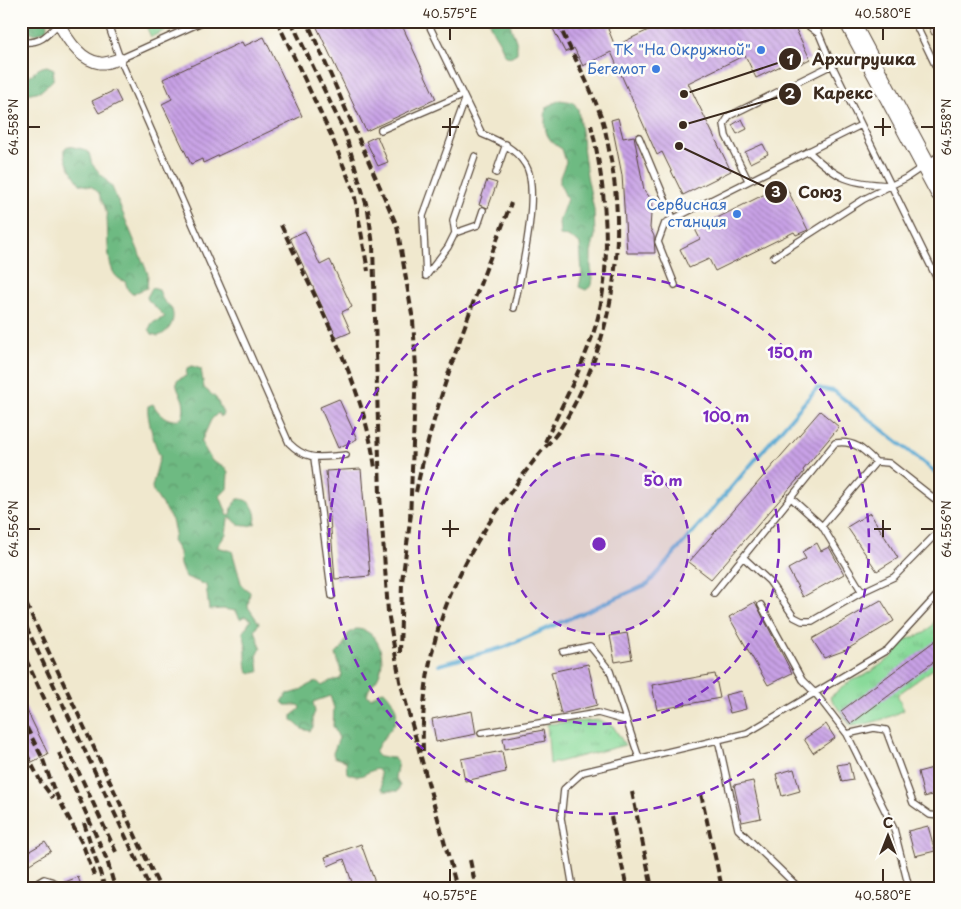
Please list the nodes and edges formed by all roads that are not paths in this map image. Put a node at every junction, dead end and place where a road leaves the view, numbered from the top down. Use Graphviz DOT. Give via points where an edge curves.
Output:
graph roads {
  1 [pos="107,21"];
  2 [pos="204,21"];
  3 [pos="427,21"];
  4 [pos="802,21"];
  5 [pos="815,21"];
  6 [pos="850,21"];
  7 [pos="914,21"];
  8 [pos="59,22"];
  9 [pos="819,34"];
  10 [pos="21,42"];
  11 [pos="120,59"];
  12 [pos="832,65"];
  13 [pos="940,75"];
  14 [pos="464,98"];
  15 [pos="861,125"];
  16 [pos="381,130"];
  17 [pos="639,137"];
  18 [pos="506,144"];
  19 [pos="808,151"];
  20 [pos="475,156"];
  21 [pos="934,160"];
  22 [pos="496,173"];
  23 [pos="748,180"];
  24 [pos="892,185"];
  25 [pos="940,192"];
  26 [pos="483,210"];
  27 [pos="673,218"];
  28 [pos="455,233"];
  29 [pos="774,257"];
  30 [pos="675,285"];
  31 [pos="940,285"];
  32 [pos="514,308"];
  33 [pos="346,455"];
  34 [pos="314,458"];
  35 [pos="876,462"];
  36 [pos="790,497"];
  37 [pos="940,503"];
  38 [pos="822,526"];
  39 [pos="940,530"];
  40 [pos="743,557"];
  41 [pos="862,592"];
  42 [pos="940,592"];
  43 [pos="714,593"];
  44 [pos="332,596"];
  45 [pos="761,605"];
  46 [pos="563,652"];
  47 [pos="816,694"];
  48 [pos="626,721"];
  49 [pos="482,733"];
  50 [pos="847,734"];
  51 [pos="718,739"];
  52 [pos="639,758"];
  53 [pos="940,816"];
  54 [pos="29,888"];
  55 [pos="57,888"];
  56 [pos="573,888"];
  57 [pos="799,888"];
  58 [pos="909,888"];
  1 -- 11 [label="lane"];
  2 -- 11 [label="lane"];
  3 -- 14 [label="lane"];
  4 -- 9 [label="lane"];
  5 -- 9 [label="lane"];
  6 -- 21 [label="main road"];
  7 -- 13 [label="lane"];
  8 -- 10 [label="lane" via="44,39"];
  8 -- 11 [label="street" via="64,34 81,54 101,63"];
  9 -- 12 [label="lane"];
  11 -- 34 [label="lane" via="289,443 300,454"];
  12 -- 15 [label="lane"];
  12 -- 23 [label="lane" via="729,116 724,124 726,136"];
  14 -- 16 [label="lane"];
  14 -- 18 [label="lane" via="482,134"];
  14 -- 28 [label="lane" via="423,216 426,276"];
  15 -- 19 [label="lane"];
  15 -- 24 [label="lane"];
  17 -- 27 [label="lane"];
  18 -- 22 [label="lane"];
  18 -- 32 [label="lane" via="526,164 532,186 525,254"];
  19 -- 23 [label="lane"];
  19 -- 24 [label="lane" via="829,170 856,183"];
  20 -- 28 [label="lane" via="453,220"];
  21 -- 24 [label="lane"];
  21 -- 25 [label="main road"];
  23 -- 27 [label="lane"];
  24 -- 29 [label="lane" via="864,199"];
  24 -- 31 [label="lane"];
  26 -- 28 [label="lane" via="478,225"];
  27 -- 30 [label="lane" via="665,223 658,242"];
  33 -- 34 [label="lane"];
  34 -- 44 [label="lane"];
  35 -- 36 [label="lane" via="859,446 835,443"];
  35 -- 37 [label="lane" via="889,463"];
  35 -- 38 [label="lane"];
  36 -- 38 [label="lane"];
  36 -- 40 [label="lane"];
  38 -- 41 [label="lane"];
  39 -- 41 [label="lane" via="894,577"];
  40 -- 41 [label="lane" via="769,581 794,617 802,621 812,621"];
  40 -- 43 [label="lane"];
  42 -- 47 [label="lane" via="887,650"];
  45 -- 47 [label="lane" via="802,680"];
  46 -- 48 [label="lane" via="590,646 610,671"];
  47 -- 50 [label="lane"];
  47 -- 51 [label="lane" via="747,733"];
  48 -- 49 [label="lane" via="598,713"];
  48 -- 52 [label="lane"];
  50 -- 53 [label="lane" via="874,728 886,730 913,803 930,815"];
  50 -- 58 [label="lane" via="894,829"];
  51 -- 52 [label="lane"];
  51 -- 57 [label="lane" via="738,829"];
  52 -- 56 [label="lane" via="583,772 564,788 561,818"];
  54 -- 55 [label="lane" via="44,879 54,882"];
}
